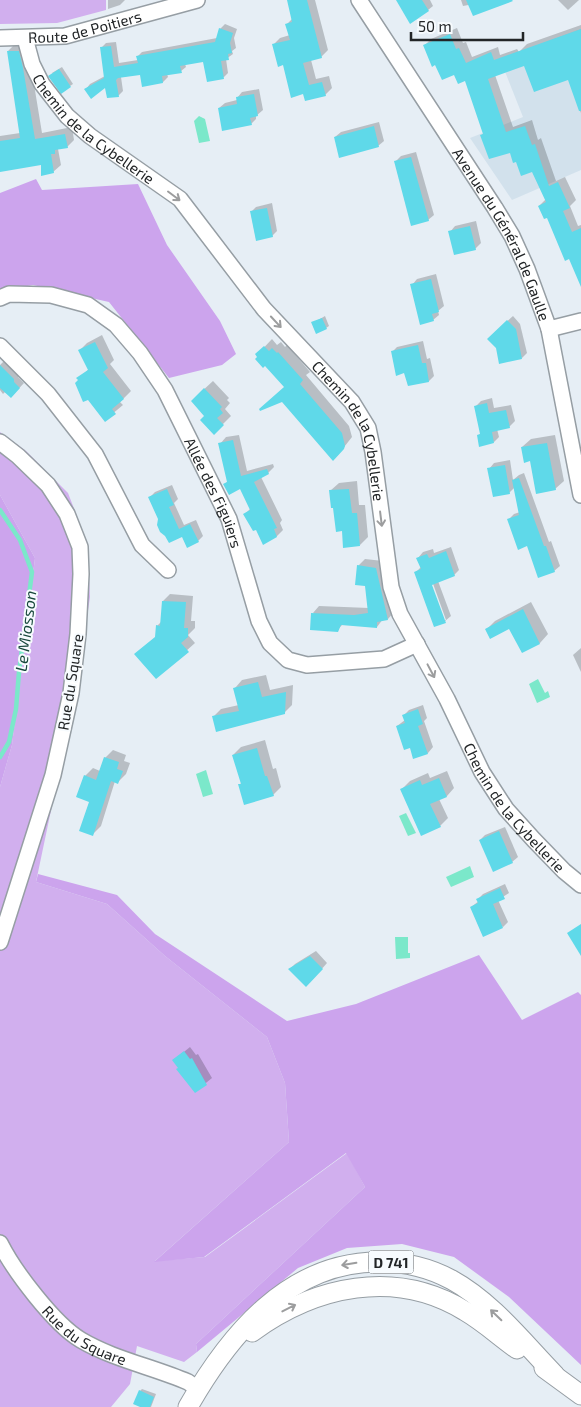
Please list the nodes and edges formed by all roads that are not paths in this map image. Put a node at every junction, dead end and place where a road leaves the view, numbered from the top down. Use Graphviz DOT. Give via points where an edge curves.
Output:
graph roads {
  1 [pos="197,0"];
  2 [pos="359,0"];
  3 [pos="0,38"];
  4 [pos="25,38"];
  5 [pos="0,298"];
  6 [pos="581,320"];
  7 [pos="549,329"];
  8 [pos="0,346"];
  9 [pos="0,442"];
  10 [pos="581,495"];
  11 [pos="168,570"];
  12 [pos="417,644"];
  13 [pos="581,885"];
  14 [pos="0,942"];
  15 [pos="0,1243"];
  16 [pos="221,1357"];
  17 [pos="555,1375"];
  18 [pos="581,1395"];
  19 [pos="195,1401"];
  1 -- 4 [label="street, Route de Poitiers" via="65,36"];
  2 -- 7 [label="street, Avenue du Général de Gaulle" via="500,215 527,269"];
  3 -- 4 [label="street, Route de Poitiers"];
  4 -- 12 [label="street, Chemin de la Cybellerie, one-way" via="42,84 67,116 180,200 264,309 352,402 368,428 373,452 390,587 400,614"];
  5 -- 12 [label="street, Allée des Figuiers" via="9,294 51,295 88,305 116,325 140,353 166,390 229,519 259,621 270,643 288,660 307,665 384,658"];
  6 -- 7 [label="street"];
  7 -- 10 [label="street, Avenue du Général de Gaulle"];
  8 -- 11 [label="street" via="48,394 95,454 142,545"];
  9 -- 14 [label="street, Rue du Square" via="48,485 67,514 80,547 81,574 71,693 53,775"];
  12 -- 13 [label="street, Chemin de la Cybellerie, one-way" via="482,772 506,808"];
  15 -- 19 [label="street, Rue du Square" via="48,1310 80,1339 108,1353 188,1382"];
  16 -- 17 [label="main road, D 741, one-way" via="288,1308 335,1291 380,1286 428,1294 465,1310"];
  17 -- 16 [label="main road, D 741, one-way" via="474,1294 436,1272 390,1262 344,1265 301,1281 259,1312"];
  16 -- 19 [label="main road, D 741"];
  17 -- 18 [label="main road, D 741"];
}
